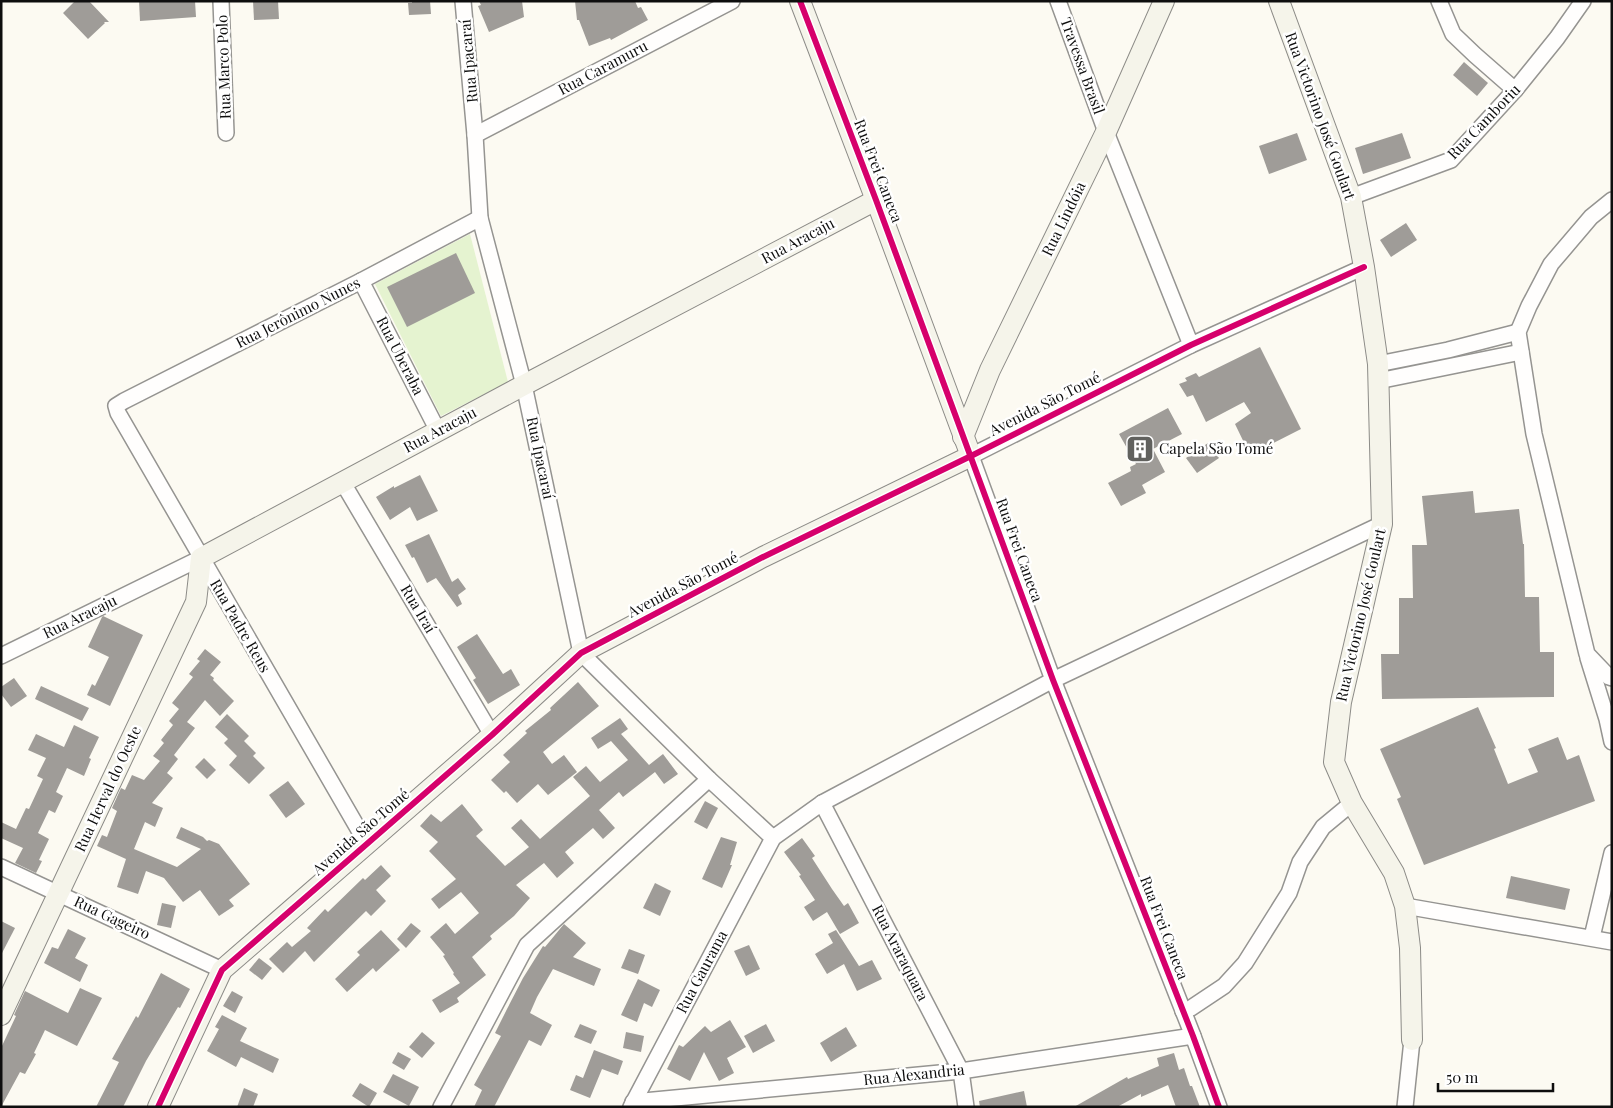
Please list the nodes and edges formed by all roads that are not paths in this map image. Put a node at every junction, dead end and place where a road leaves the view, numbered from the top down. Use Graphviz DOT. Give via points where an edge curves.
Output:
graph roads {
  1 [pos="221,1"];
  2 [pos="463,1"];
  3 [pos="732,1"];
  4 [pos="800,1"];
  5 [pos="1058,1"];
  6 [pos="1164,1"];
  7 [pos="1279,1"];
  8 [pos="1439,1"];
  9 [pos="1583,1"];
  10 [pos="1515,90"];
  11 [pos="1106,132"];
  12 [pos="226,133"];
  13 [pos="475,135"];
  14 [pos="1350,197"];
  15 [pos="876,200"];
  16 [pos="1612,200"];
  17 [pos="480,218"];
  18 [pos="1364,267"];
  19 [pos="361,281"];
  20 [pos="1518,332"];
  21 [pos="1191,345"];
  22 [pos="1521,352"];
  23 [pos="1378,372"];
  24 [pos="524,385"];
  25 [pos="116,406"];
  26 [pos="438,431"];
  27 [pos="963,437"];
  28 [pos="971,456"];
  29 [pos="343,483"];
  30 [pos="1382,524"];
  31 [pos="201,558"];
  32 [pos="582,653"];
  33 [pos="1587,654"];
  34 [pos="1,656"];
  35 [pos="1612,678"];
  36 [pos="1053,680"];
  37 [pos="492,735"];
  38 [pos="1612,742"];
  39 [pos="709,779"];
  40 [pos="822,803"];
  41 [pos="1352,803"];
  42 [pos="773,838"];
  43 [pos="367,844"];
  44 [pos="1612,853"];
  45 [pos="1,866"];
  46 [pos="59,894"];
  47 [pos="1405,906"];
  48 [pos="1592,937"];
  49 [pos="1612,942"];
  50 [pos="222,970"];
  51 [pos="1183,1011"];
  52 [pos="1,1015"];
  53 [pos="1193,1036"];
  54 [pos="1412,1040"];
  55 [pos="961,1071"];
  56 [pos="632,1104"];
  57 [pos="158,1107"];
  58 [pos="441,1107"];
  59 [pos="966,1107"];
  60 [pos="1219,1107"];
  61 [pos="1406,1107"];
  1 -- 12 [label="street, Rua Marco Polo"];
  2 -- 13 [label="street, Rua Ipacaraí"];
  3 -- 13 [label="street, Rua Caramuru"];
  4 -- 15 [label="street, Rua Frei Caneca"];
  5 -- 11 [label="street, Travessa Brasil"];
  6 -- 11 [label="street, Rua Lindóia"];
  7 -- 14 [label="street, Rua Victorino José Goulart"];
  8 -- 10 [label="street" via="1453,34"];
  9 -- 10 [label="street, Rua Camboriu"];
  10 -- 14 [label="street, Rua Camboriu" via="1451,160"];
  11 -- 21 [label="street, Travessa Brasil"];
  11 -- 27 [label="street, Rua Lindóia" via="990,370"];
  13 -- 17 [label="street, Rua Ipacaraí"];
  14 -- 18 [label="street, Rua Victorino José Goulart"];
  15 -- 24 [label="street, Rua Aracaju"];
  15 -- 27 [label="street, Rua Frei Caneca"];
  16 -- 20 [label="street" via="1591,217 1552,264"];
  17 -- 19 [label="street, Rua Jerônimo Nunes"];
  17 -- 24 [label="street, Rua Ipacaraí"];
  18 -- 21 [label="street, Avenida São Tomé"];
  18 -- 23 [label="street, Rua Victorino José Goulart"];
  19 -- 25 [label="street, Rua Jerônimo Nunes"];
  19 -- 26 [label="street, Rua Uberaba"];
  20 -- 22 [label="street"];
  20 -- 23 [label="street"];
  21 -- 28 [label="street, Avenida São Tomé"];
  22 -- 23 [label="street"];
  22 -- 33 [label="street" via="1534,434"];
  23 -- 30 [label="street, Rua Victorino José Goulart"];
  24 -- 26 [label="street, Rua Aracaju"];
  24 -- 32 [label="street, Rua Ipacaraí"];
  25 -- 31 [label="street, Rua Padre Reus"];
  26 -- 29 [label="street, Rua Aracaju"];
  27 -- 28 [label="street, Rua Frei Caneca"];
  28 -- 32 [label="street, Avenida São Tomé" via="763,557"];
  28 -- 36 [label="street, Rua Frei Caneca"];
  29 -- 31 [label="street, Rua Aracaju"];
  29 -- 37 [label="street, Rua Iraí"];
  30 -- 36 [label="street"];
  30 -- 41 [label="street, Rua Victorino José Goulart" via="1340,702 1334,762"];
  31 -- 34 [label="street, Rua Aracaju"];
  31 -- 43 [label="street, Rua Padre Reus"];
  31 -- 46 [label="street, Rua Herval do Oeste" via="196,602"];
  32 -- 37 [label="street, Avenida São Tomé"];
  32 -- 39 [label="street"];
  33 -- 35 [label="street"];
  33 -- 38 [label="street"];
  36 -- 40 [label="street"];
  36 -- 51 [label="street, Rua Frei Caneca"];
  37 -- 43 [label="street, Avenida São Tomé"];
  39 -- 42 [label="street"];
  39 -- 58 [label="street" via="527,945"];
  40 -- 42 [label="street"];
  40 -- 55 [label="street, Rua Araraquara"];
  41 -- 47 [label="street, Rua Victorino José Goulart" via="1394,873"];
  41 -- 51 [label="street" via="1323,827 1300,862 1289,893 1245,963 1224,986"];
  42 -- 56 [label="street, Rua Gaurama"];
  43 -- 50 [label="street, Avenida São Tomé"];
  44 -- 48 [label="street"];
  45 -- 46 [label="street, Rua Gageiro"];
  46 -- 50 [label="street, Rua Gageiro"];
  46 -- 52 [label="street, Rua Herval do Oeste"];
  47 -- 48 [label="street"];
  47 -- 54 [label="street, Rua Victorino José Goulart" via="1410,948"];
  48 -- 49 [label="street"];
  50 -- 57 [label="street, Avenida São Tomé"];
  51 -- 53 [label="street, Rua Frei Caneca"];
  53 -- 55 [label="street, Rua Alexandria"];
  53 -- 60 [label="street, Rua Frei Caneca"];
  54 -- 61 [label="street, Rua Victorino José Goulart"];
  55 -- 56 [label="street, Rua Alexandria"];
  55 -- 59 [label="street, Rua Araraquara"];
}
